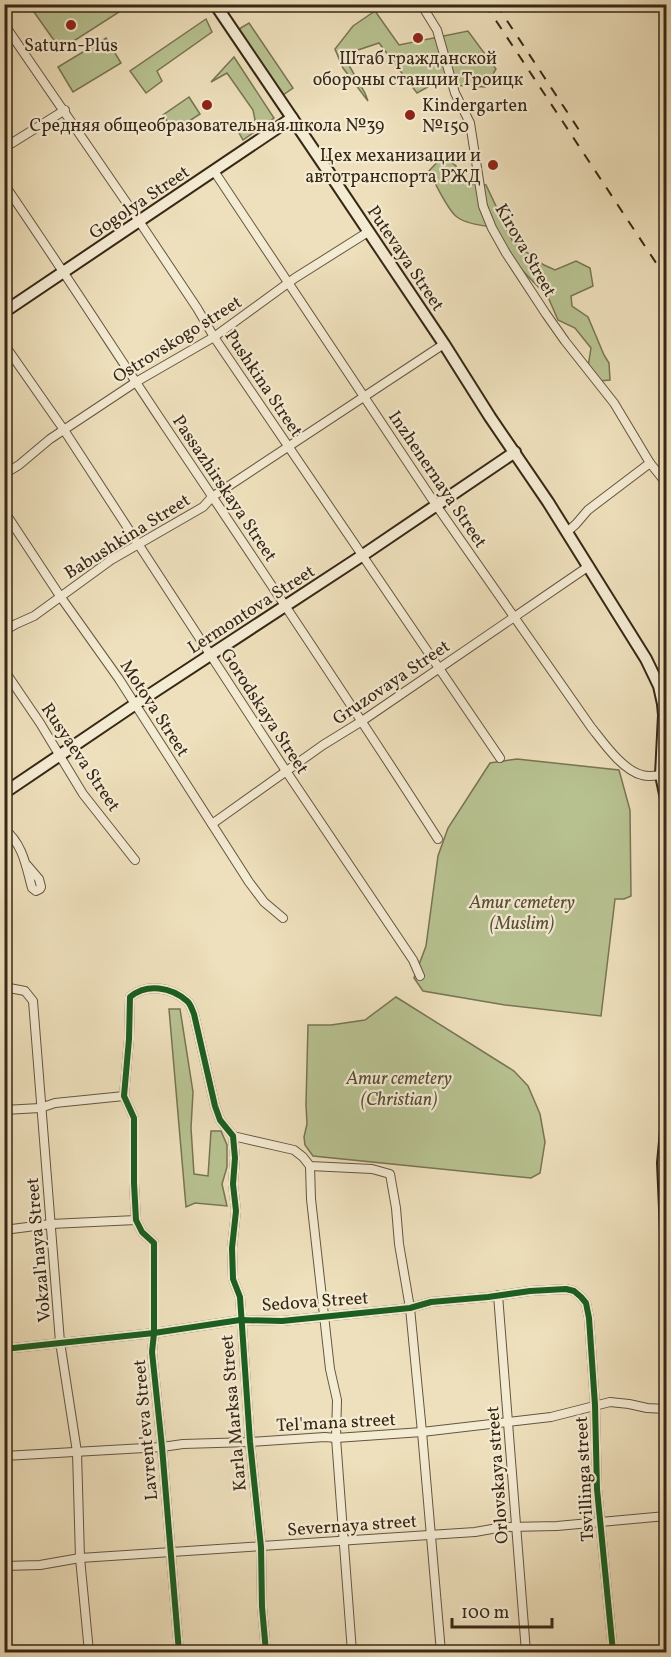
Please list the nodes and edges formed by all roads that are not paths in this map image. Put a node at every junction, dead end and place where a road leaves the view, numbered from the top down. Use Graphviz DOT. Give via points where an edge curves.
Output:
graph roads {
  1 [pos="215,4"];
  2 [pos="421,4"];
  3 [pos="4,24"];
  4 [pos="65,111"];
  5 [pos="292,118"];
  6 [pos="4,148"];
  7 [pos="214,171"];
  8 [pos="4,184"];
  9 [pos="140,221"];
  10 [pos="368,232"];
  11 [pos="65,272"];
  12 [pos="290,283"];
  13 [pos="4,312"];
  14 [pos="214,336"];
  15 [pos="4,344"];
  16 [pos="444,344"];
  17 [pos="136,382"];
  18 [pos="365,397"];
  19 [pos="64,430"];
  20 [pos="288,445"];
  21 [pos="515,452"];
  22 [pos="650,463"];
  23 [pos="4,474"];
  24 [pos="666,483"];
  25 [pos="212,497"];
  26 [pos="436,505"];
  27 [pos="4,512"];
  28 [pos="567,532"];
  29 [pos="139,545"];
  30 [pos="363,555"];
  31 [pos="589,566"];
  32 [pos="60,596"];
  33 [pos="286,605"];
  34 [pos="514,616"];
  35 [pos="4,631"];
  36 [pos="211,656"];
  37 [pos="440,668"];
  38 [pos="4,670"];
  39 [pos="134,705"];
  40 [pos="362,721"];
  41 [pos="59,755"];
  42 [pos="500,758"];
  43 [pos="286,771"];
  44 [pos="661,775"];
  45 [pos="4,793"];
  46 [pos="666,799"];
  47 [pos="212,824"];
  48 [pos="4,829"];
  49 [pos="438,839"];
  50 [pos="135,860"];
  51 [pos="27,865"];
  52 [pos="283,918"];
  53 [pos="420,976"];
  54 [pos="4,987"];
  55 [pos="124,1096"];
  56 [pos="40,1108"];
  57 [pos="4,1110"];
  58 [pos="666,1131"];
  59 [pos="233,1136"];
  60 [pos="310,1166"];
  61 [pos="136,1220"];
  62 [pos="51,1224"];
  63 [pos="4,1230"];
  64 [pos="666,1231"];
  65 [pos="498,1295"];
  66 [pos="586,1303"];
  67 [pos="410,1308"];
  68 [pos="325,1317"];
  69 [pos="240,1320"];
  70 [pos="154,1333"];
  71 [pos="60,1342"];
  72 [pos="4,1349"];
  73 [pos="595,1405"];
  74 [pos="666,1409"];
  75 [pos="508,1422"];
  76 [pos="422,1432"];
  77 [pos="336,1438"];
  78 [pos="249,1442"];
  79 [pos="162,1447"];
  80 [pos="76,1452"];
  81 [pos="4,1456"];
  82 [pos="666,1516"];
  83 [pos="600,1522"];
  84 [pos="516,1527"];
  85 [pos="431,1535"];
  86 [pos="343,1541"];
  87 [pos="261,1547"];
  88 [pos="170,1551"];
  89 [pos="80,1558"];
  90 [pos="4,1566"];
  91 [pos="89,1653"];
  92 [pos="179,1653"];
  93 [pos="266,1653"];
  94 [pos="352,1653"];
  95 [pos="441,1653"];
  96 [pos="526,1653"];
  97 [pos="613,1653"];
  1 -- 5 [label="street, Putevaya Street"];
  2 -- 22 [label="street, Kirova Street" via="437,30 455,93 470,123 483,206 492,228 561,335 622,414"];
  3 -- 4 [label="street, Pushkina Street"];
  4 -- 6 [label="street"];
  4 -- 9 [label="street, Pushkina Street"];
  5 -- 7 [label="street, Gogolya Street"];
  5 -- 10 [label="street, Putevaya Street"];
  7 -- 9 [label="street, Gogolya Street"];
  7 -- 12 [label="street, Inzhenernaya Street"];
  8 -- 11 [label="street, Passazhirskaya Street"];
  9 -- 11 [label="street, Gogolya Street"];
  9 -- 14 [label="street, Pushkina Street"];
  10 -- 12 [label="street, Ostrovskogo street"];
  10 -- 16 [label="street, Putevaya Street"];
  11 -- 13 [label="street, Gogolya Street"];
  11 -- 17 [label="street, Passazhirskaya Street"];
  12 -- 14 [label="street, Ostrovskogo street"];
  12 -- 18 [label="street, Inzhenernaya Street"];
  14 -- 17 [label="street, Ostrovskogo street"];
  14 -- 20 [label="street, Pushkina Street"];
  15 -- 19 [label="street, Gorodskaya Street"];
  16 -- 18 [label="street, Babushkina Street"];
  16 -- 21 [label="street, Putevaya Street"];
  17 -- 19 [label="street, Ostrovskogo street"];
  17 -- 25 [label="street, Passazhirskaya Street"];
  18 -- 20 [label="street, Babushkina Street"];
  18 -- 26 [label="street, Inzhenernaya Street"];
  19 -- 23 [label="street, Ostrovskogo street"];
  19 -- 29 [label="street, Gorodskaya Street"];
  20 -- 25 [label="street, Babushkina Street"];
  20 -- 30 [label="street, Pushkina Street"];
  21 -- 26 [label="street, Lermontova Street"];
  21 -- 28 [label="street, Putevaya Street"];
  22 -- 24 [label="street, Kirova Street"];
  22 -- 28 [label="street" via="588,510"];
  25 -- 29 [label="street, Babushkina Street" via="203,507"];
  25 -- 33 [label="street, Passazhirskaya Street"];
  26 -- 30 [label="street, Lermontova Street"];
  26 -- 34 [label="street, Inzhenernaya Street"];
  27 -- 32 [label="street, Motova Street"];
  28 -- 31 [label="street, Putevaya Street"];
  29 -- 32 [label="street, Babushkina Street"];
  29 -- 36 [label="street, Gorodskaya Street"];
  30 -- 33 [label="street, Lermontova Street"];
  30 -- 37 [label="street, Pushkina Street"];
  31 -- 34 [label="street, Gruzovaya Street"];
  31 -- 44 [label="street, Putevaya Street" via="659,686 664,715"];
  32 -- 35 [label="street, Babushkina Street" via="34,616"];
  32 -- 39 [label="street, Motova Street"];
  33 -- 36 [label="street, Lermontova Street"];
  33 -- 40 [label="street, Passazhirskaya Street"];
  34 -- 37 [label="street, Gruzovaya Street"];
  34 -- 44 [label="street, Inzhenernaya Street" via="609,749 632,772"];
  36 -- 39 [label="street, Lermontova Street"];
  36 -- 43 [label="street, Gorodskaya Street"];
  37 -- 40 [label="street, Gruzovaya Street"];
  37 -- 42 [label="street, Pushkina Street"];
  38 -- 41 [label="street, Rusyaeva Street"];
  39 -- 41 [label="street, Lermontova Street"];
  39 -- 47 [label="street, Motova Street"];
  40 -- 43 [label="street, Gruzovaya Street"];
  40 -- 49 [label="street, Passazhirskaya Street"];
  41 -- 45 [label="street, Lermontova Street"];
  41 -- 50 [label="street, Rusyaeva Street" via="83,794"];
  43 -- 47 [label="street, Gruzovaya Street"];
  43 -- 53 [label="street, Gorodskaya Street"];
  44 -- 46 [label="street, Putevaya Street"];
  47 -- 52 [label="street, Motova Street" via="264,902"];
  48 -- 51 [label="street" via="16,841"];
  54 -- 56 [label="street, Vokzal'naya Street" via="25,991 33,1001"];
  55 -- 56 [label="street"];
  55 -- 59 [label="street" via="130,997 141,989 160,988 174,993 189,1002 194,1014 215,1106"];
  55 -- 61 [label="street" via="134,1118"];
  56 -- 57 [label="street"];
  56 -- 62 [label="street, Vokzal'naya Street"];
  58 -- 64 [label="street"];
  59 -- 60 [label="street" via="294,1150"];
  59 -- 69 [label="street, Karla Marksa Street" via="233,1279 240,1297"];
  60 -- 67 [label="street" via="390,1174"];
  60 -- 68 [label="street"];
  61 -- 62 [label="street"];
  61 -- 70 [label="street, Lavrent'eva Street" via="154,1243"];
  62 -- 63 [label="street"];
  62 -- 71 [label="street, Vokzal'naya Street"];
  65 -- 66 [label="street, Sedova Street" via="566,1289"];
  65 -- 67 [label="street, Sedova Street"];
  65 -- 75 [label="street, Orlovskaya street"];
  66 -- 73 [label="street, Tsvillinga street"];
  67 -- 68 [label="street, Sedova Street"];
  67 -- 76 [label="street"];
  68 -- 69 [label="street, Sedova Street"];
  68 -- 77 [label="street" via="337,1400"];
  69 -- 70 [label="street, Sedova Street"];
  69 -- 78 [label="street, Karla Marksa Street"];
  70 -- 71 [label="street, Sedova Street"];
  70 -- 79 [label="street, Lavrent'eva Street" via="152,1352"];
  71 -- 72 [label="street, Sedova Street"];
  71 -- 80 [label="street, Vokzal'naya Street"];
  73 -- 74 [label="street, Tel'mana street" via="610,1402"];
  73 -- 75 [label="street, Tel'mana street" via="550,1418"];
  73 -- 83 [label="street, Tsvillinga street"];
  75 -- 76 [label="street, Tel'mana street"];
  75 -- 84 [label="street, Orlovskaya street"];
  76 -- 77 [label="street, Tel'mana street"];
  76 -- 85 [label="street"];
  77 -- 78 [label="street, Tel'mana street"];
  77 -- 86 [label="street"];
  78 -- 79 [label="street, Tel'mana street"];
  78 -- 87 [label="street, Karla Marksa Street"];
  79 -- 80 [label="street, Tel'mana street"];
  79 -- 88 [label="street, Lavrent'eva Street"];
  80 -- 81 [label="street, Tel'mana street"];
  80 -- 89 [label="street, Vokzal'naya Street"];
  82 -- 83 [label="street, Severnaya street"];
  83 -- 84 [label="street, Severnaya street"];
  83 -- 97 [label="street, Tsvillinga street"];
  84 -- 85 [label="street, Severnaya street"];
  84 -- 96 [label="street, Orlovskaya street"];
  85 -- 86 [label="street, Severnaya street"];
  85 -- 95 [label="street"];
  86 -- 87 [label="street, Severnaya street"];
  86 -- 94 [label="street"];
  87 -- 88 [label="street, Severnaya street"];
  87 -- 93 [label="street, Karla Marksa Street"];
  88 -- 89 [label="street, Severnaya street"];
  88 -- 92 [label="street, Lavrent'eva Street"];
  89 -- 90 [label="street, Severnaya street"];
  89 -- 91 [label="street, Vokzal'naya Street"];
}
